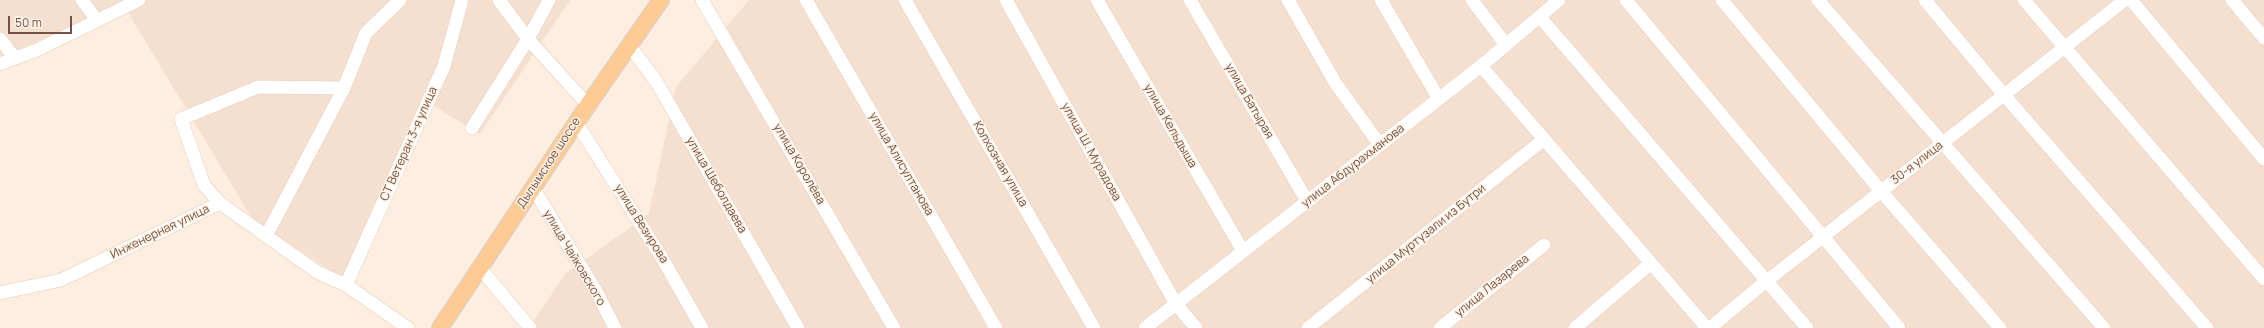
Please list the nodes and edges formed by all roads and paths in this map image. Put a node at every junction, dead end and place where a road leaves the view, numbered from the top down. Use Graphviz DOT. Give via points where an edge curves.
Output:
graph roads {
  1 [pos="82,0"];
  2 [pos="139,0"];
  3 [pos="400,0"];
  4 [pos="462,0"];
  5 [pos="499,0"];
  6 [pos="549,0"];
  7 [pos="661,0"];
  8 [pos="702,0"];
  9 [pos="806,0"];
  10 [pos="905,0"];
  11 [pos="1006,0"];
  12 [pos="1097,0"];
  13 [pos="1190,0"];
  14 [pos="1288,0"];
  15 [pos="1381,0"];
  16 [pos="1472,0"];
  17 [pos="1559,0"];
  18 [pos="1626,0"];
  19 [pos="1722,0"];
  20 [pos="1818,0"];
  21 [pos="1925,0"];
  22 [pos="2024,0"];
  23 [pos="2124,0"];
  24 [pos="2131,0"];
  25 [pos="2232,0"];
  26 [pos="1540,17"];
  27 [pos="96,19"];
  28 [pos="2264,38"];
  29 [pos="0,39"];
  30 [pos="528,39"];
  31 [pos="629,45"];
  32 [pos="1506,46"];
  33 [pos="2064,47"];
  34 [pos="15,58"];
  35 [pos="0,64"];
  36 [pos="1481,66"];
  37 [pos="344,88"];
  38 [pos="2004,95"];
  39 [pos="1439,99"];
  40 [pos="588,105"];
  41 [pos="576,122"];
  42 [pos="472,128"];
  43 [pos="1543,140"];
  44 [pos="1941,144"];
  45 [pos="1380,145"];
  46 [pos="2264,159"];
  47 [pos="533,188"];
  48 [pos="1881,191"];
  49 [pos="1307,201"];
  50 [pos="220,203"];
  51 [pos="266,236"];
  52 [pos="1822,237"];
  53 [pos="1544,244"];
  54 [pos="1243,252"];
  55 [pos="1651,263"];
  56 [pos="480,268"];
  57 [pos="2264,280"];
  58 [pos="1767,281"];
  59 [pos="346,285"];
  60 [pos="0,293"];
  61 [pos="1176,304"];
  62 [pos="408,328"];
  63 [pos="440,328"];
  64 [pos="530,328"];
  65 [pos="615,328"];
  66 [pos="702,328"];
  67 [pos="798,328"];
  68 [pos="894,328"];
  69 [pos="996,328"];
  70 [pos="1094,328"];
  71 [pos="1145,328"];
  72 [pos="1196,328"];
  73 [pos="1308,328"];
  74 [pos="1440,328"];
  75 [pos="1575,328"];
  76 [pos="1708,328"];
  77 [pos="1807,328"];
  78 [pos="1899,328"];
  79 [pos="2000,328"];
  80 [pos="2104,328"];
  81 [pos="2207,328"];
  1 -- 27 [label="street"];
  2 -- 27 [label="street"];
  3 -- 37 [label="street" via="366,33"];
  4 -- 59 [label="street, СТ Ветеран 3-я улица" via="444,66"];
  5 -- 30 [label="street"];
  6 -- 30 [label="street"];
  7 -- 31 [label="main road, Дылымское шоссе"];
  8 -- 68 [label="street, улица Королёва"];
  9 -- 69 [label="street, улица Алисултанова"];
  10 -- 70 [label="street, Колхозная улица"];
  11 -- 61 [label="street, улица Ш. Мурадова"];
  12 -- 54 [label="street, улица Кельдыша"];
  13 -- 49 [label="street, улица Батырая"];
  14 -- 45 [label="street" via="1336,84"];
  15 -- 39 [label="street"];
  16 -- 32 [label="street"];
  17 -- 26 [label="street, улица Абдурахманова"];
  18 -- 52 [label="street"];
  19 -- 48 [label="street"];
  20 -- 44 [label="street"];
  21 -- 38 [label="street"];
  22 -- 33 [label="street"];
  23 -- 33 [label="street, 30-я улица"];
  24 -- 46 [label="street"];
  25 -- 28 [label="street"];
  26 -- 32 [label="street, улица Абдурахманова"];
  26 -- 58 [label="street"];
  27 -- 34 [label="street" via="37,50"];
  29 -- 34 [label="street"];
  30 -- 40 [label="street"];
  30 -- 42 [label="street"];
  31 -- 40 [label="main road, Дылымское шоссе"];
  31 -- 67 [label="street, улица Шеболдаева" via="656,81"];
  32 -- 36 [label="street, улица Абдурахманова"];
  33 -- 38 [label="street, 30-я улица"];
  33 -- 57 [label="street"];
  34 -- 35 [label="street"];
  36 -- 39 [label="street, улица Абдурахманова"];
  36 -- 43 [label="street"];
  37 -- 50 [label="street" via="258,87 181,119 204,185"];
  37 -- 51 [label="street"];
  38 -- 44 [label="street, 30-я улица"];
  38 -- 81 [label="street"];
  39 -- 45 [label="street, улица Абдурахманова"];
  40 -- 41 [label="main road, Дылымское шоссе"];
  41 -- 47 [label="main road, Дылымское шоссе"];
  41 -- 66 [label="street, улица Везирова" via="662,258"];
  43 -- 55 [label="street"];
  43 -- 73 [label="street, улица Муртузали из Бутри"];
  44 -- 48 [label="street, 30-я улица"];
  44 -- 80 [label="street"];
  45 -- 49 [label="street, улица Абдурахманова"];
  47 -- 56 [label="main road, Дылымское шоссе"];
  47 -- 65 [label="street, улица Чайковского" via="596,291"];
  48 -- 52 [label="street, 30-я улица"];
  48 -- 79 [label="street"];
  49 -- 54 [label="street, улица Абдурахманова"];
  50 -- 51 [label="street, Инженерная улица"];
  50 -- 60 [label="street, Инженерная улица" via="61,280"];
  51 -- 59 [label="street, Инженерная улица" via="317,272"];
  52 -- 58 [label="street, 30-я улица"];
  52 -- 78 [label="street"];
  53 -- 74 [label="street, улица Лазарева"];
  54 -- 61 [label="street, улица Абдурахманова"];
  55 -- 75 [label="street"];
  55 -- 76 [label="street"];
  56 -- 63 [label="main road, Дылымское шоссе"];
  56 -- 64 [label="street"];
  58 -- 76 [label="street, 30-я улица"];
  58 -- 77 [label="street"];
  59 -- 62 [label="street, Инженерная улица"];
  61 -- 71 [label="street, улица Абдурахманова"];
  61 -- 72 [label="street, улица Ш. Мурадова"];
}
